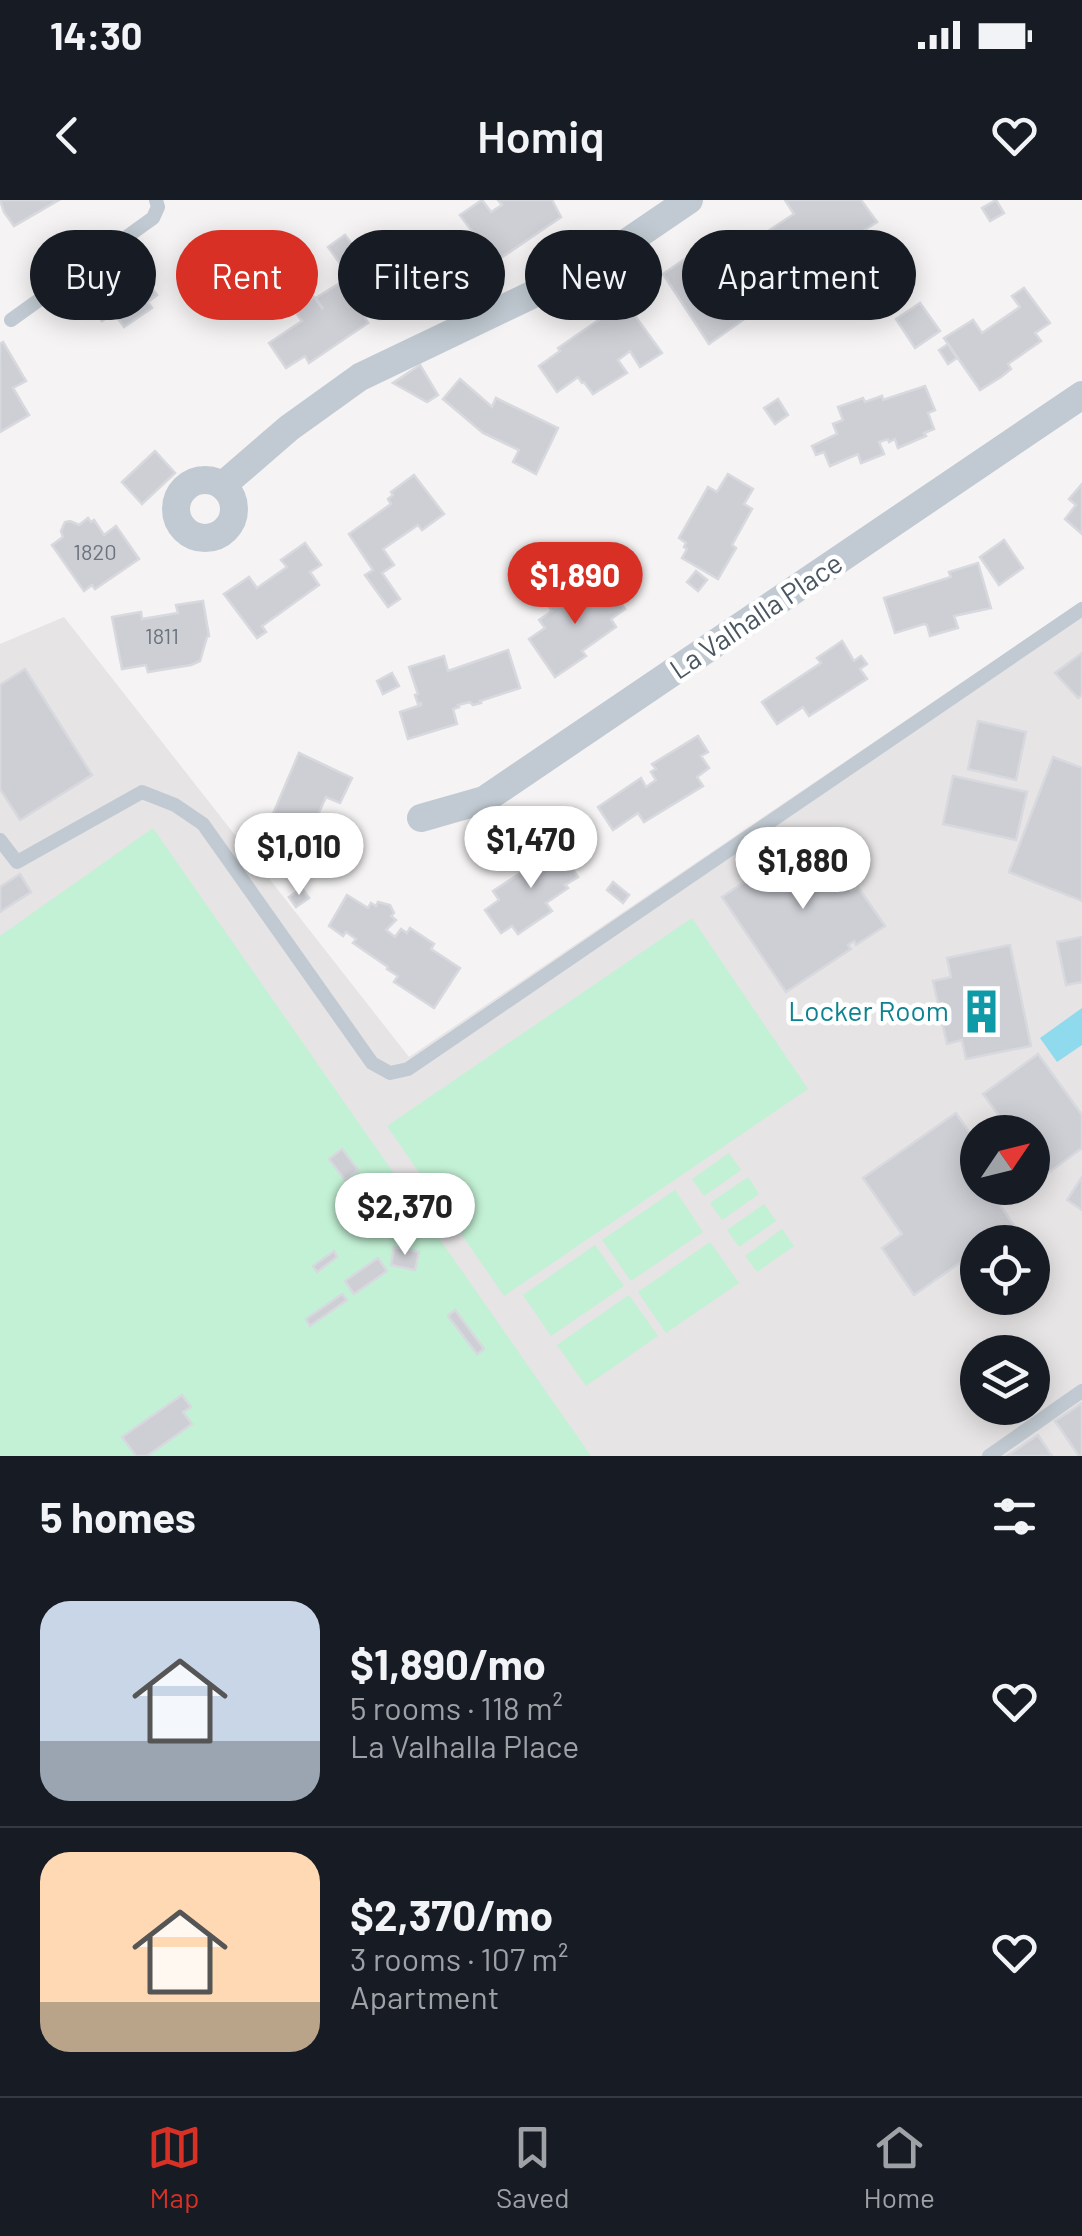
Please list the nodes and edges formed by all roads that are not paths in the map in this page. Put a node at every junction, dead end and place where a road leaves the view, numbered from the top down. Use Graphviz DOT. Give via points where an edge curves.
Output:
graph roads {
  1 [pos="156,200"];
  2 [pos="688,200"];
  3 [pos="11,320"];
  4 [pos="1082,394"];
  5 [pos="223,486"];
  6 [pos="1082,610"];
  7 [pos="421,818"];
  8 [pos="0,840"];
  9 [pos="1082,1391"];
  10 [pos="989,1456"];
  1 -- 3 [label="lane" via="153,218"];
  2 -- 5 [label="street" via="592,266 360,377"];
  4 -- 7 [label="street, La Valhalla Place" via="484,800"];
  6 -- 8 [label="lane" via="408,1069 390,1073 353,1038 203,824 175,805 142,792 17,862"];
  9 -- 10 [label="lane"];
}
